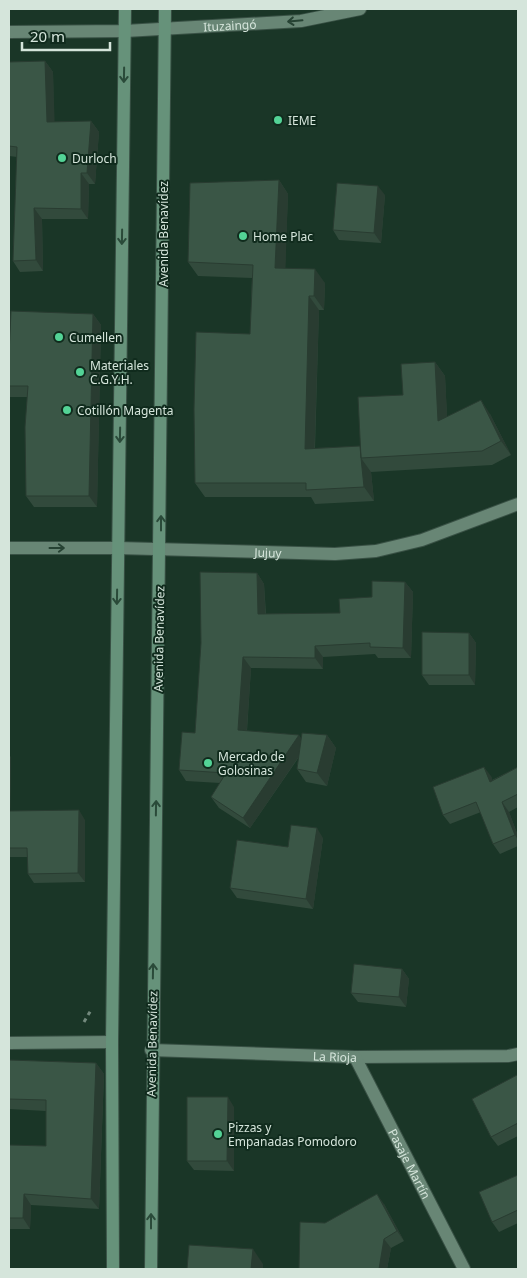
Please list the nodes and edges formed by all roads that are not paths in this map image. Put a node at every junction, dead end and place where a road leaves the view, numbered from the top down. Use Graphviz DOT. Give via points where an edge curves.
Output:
graph roads {
  1 [pos="125,9"];
  2 [pos="165,9"];
  3 [pos="360,9"];
  4 [pos="165,29"];
  5 [pos="125,31"];
  6 [pos="9,32"];
  7 [pos="518,504"];
  8 [pos="9,548"];
  9 [pos="118,548"];
  10 [pos="160,549"];
  11 [pos="112,1042"];
  12 [pos="9,1043"];
  13 [pos="151,1050"];
  14 [pos="518,1054"];
  15 [pos="355,1057"];
  16 [pos="113,1269"];
  17 [pos="150,1269"];
  18 [pos="464,1269"];
  1 -- 5 [label="main road"];
  2 -- 4 [label="main road, Avenida Benavídez"];
  3 -- 4 [label="street, Ituzaingó, one-way" via="301,21"];
  4 -- 5 [label="street, Ituzaingó"];
  10 -- 4 [label="main road, Avenida Benavídez, one-way"];
  5 -- 6 [label="street, Ituzaingó"];
  5 -- 9 [label="main road, one-way"];
  7 -- 10 [label="street, Jujuy" via="422,540 376,551 335,554"];
  8 -- 9 [label="street, Jujuy, one-way"];
  9 -- 10 [label="street, Jujuy"];
  9 -- 11 [label="main road, one-way"];
  13 -- 10 [label="main road, Avenida Benavídez, one-way"];
  11 -- 12 [label="street"];
  11 -- 16 [label="main road"];
  13 -- 15 [label="street, La Rioja"];
  17 -- 13 [label="main road, Avenida Benavídez, one-way"];
  14 -- 15 [label="street, La Rioja"];
  15 -- 18 [label="street, Pasaje Martín"];
}
